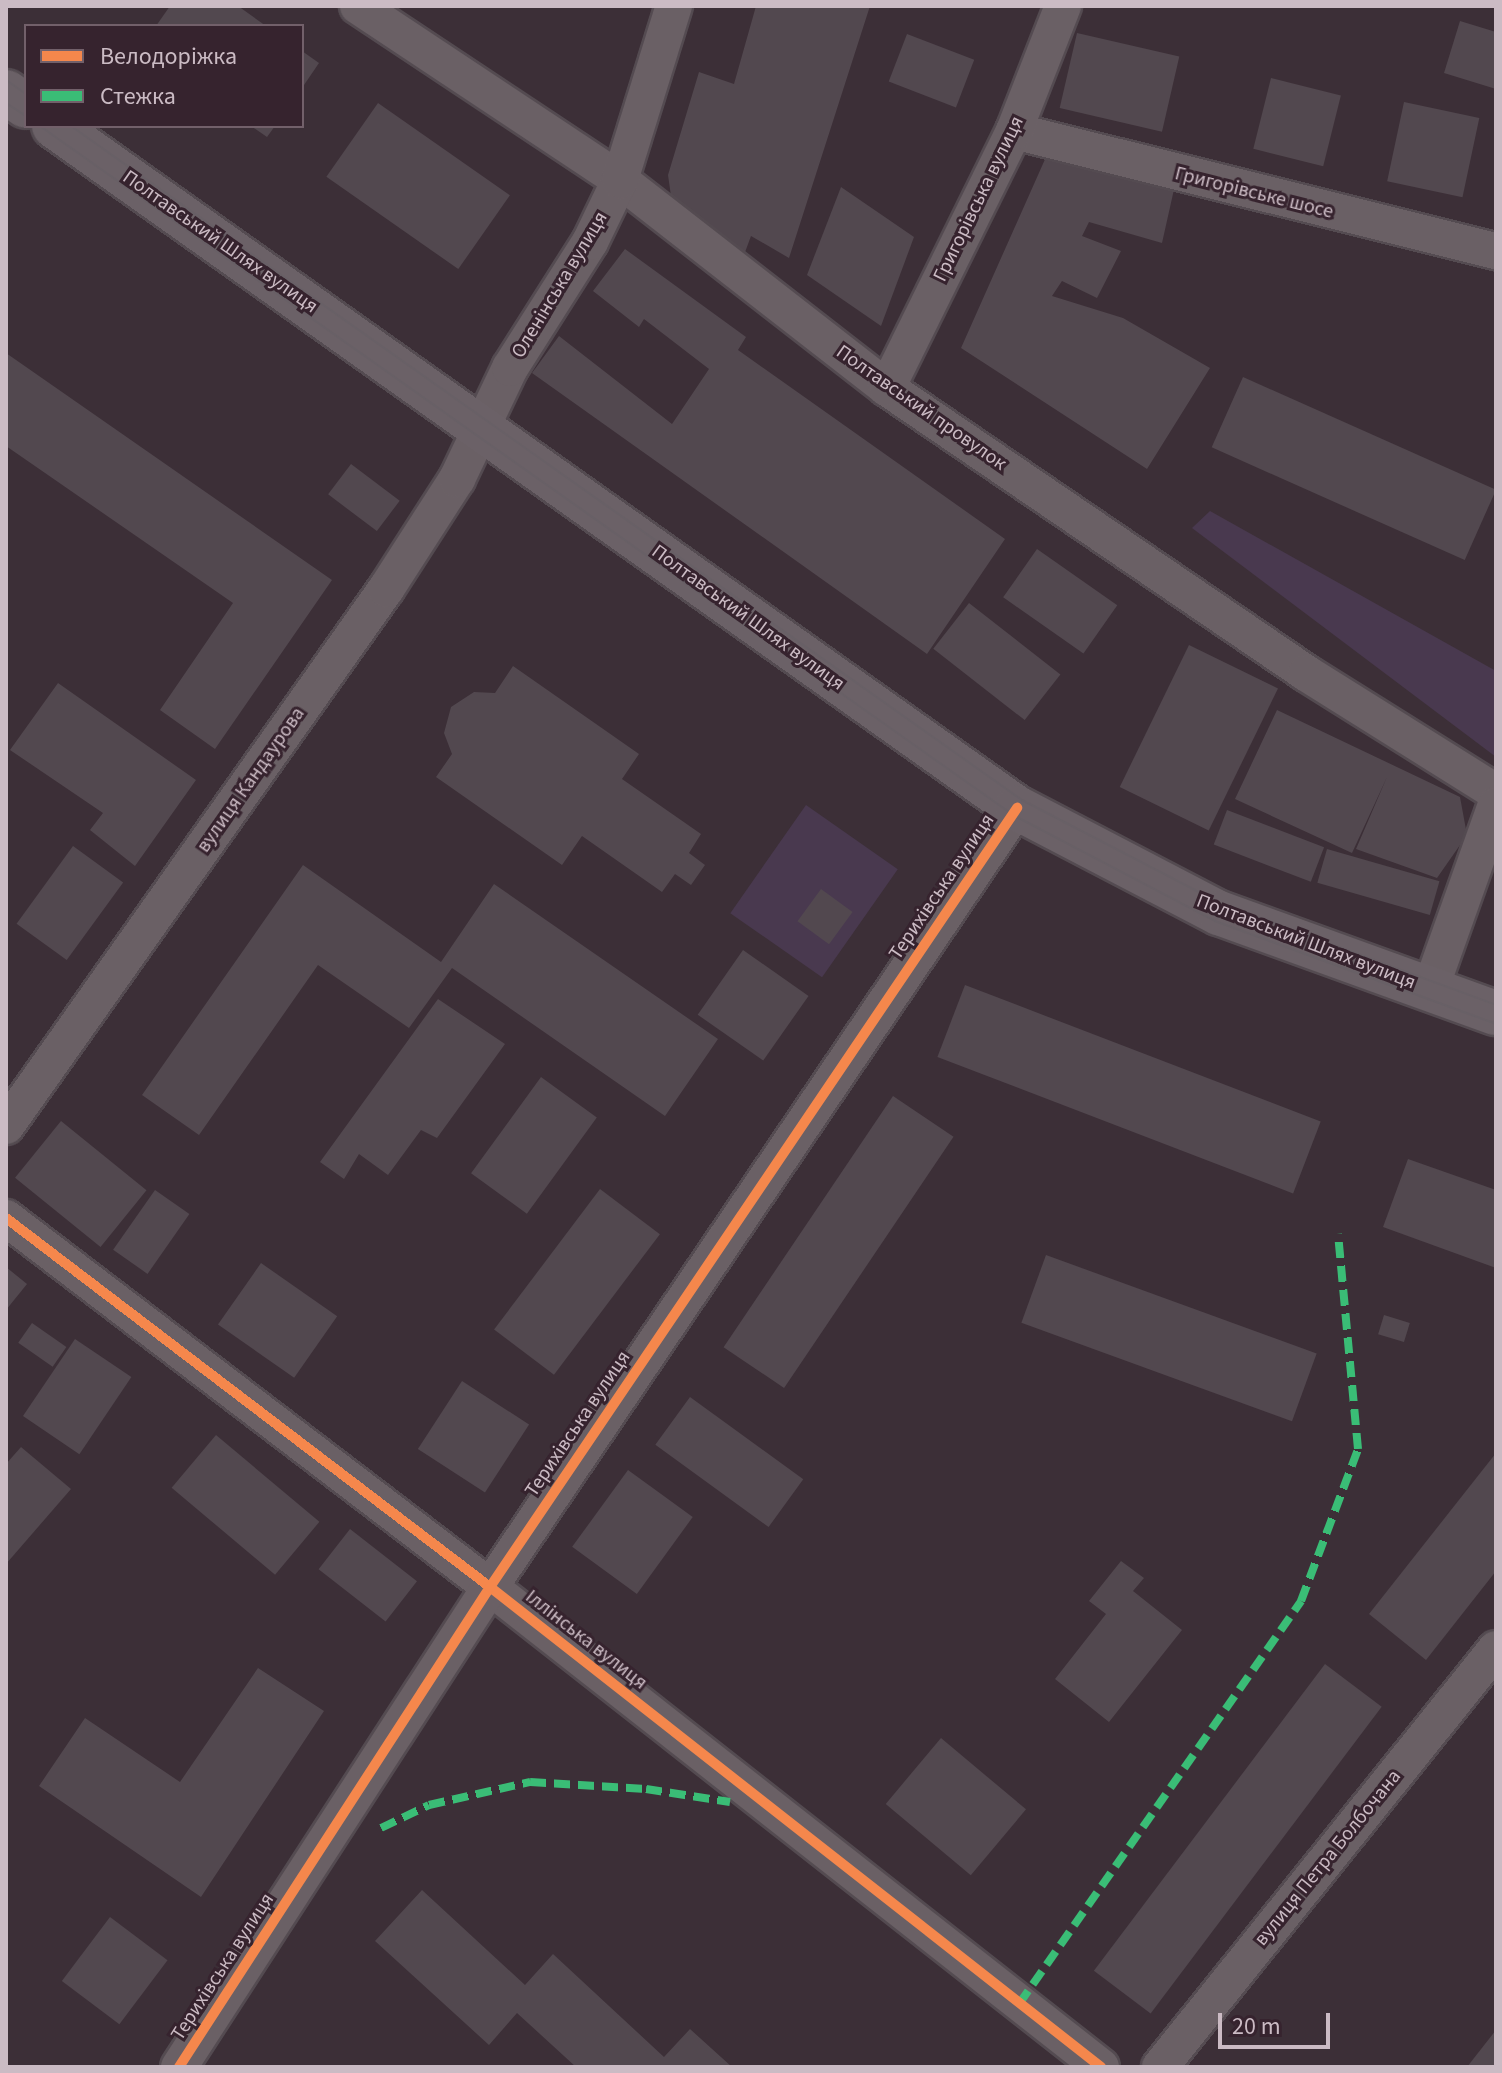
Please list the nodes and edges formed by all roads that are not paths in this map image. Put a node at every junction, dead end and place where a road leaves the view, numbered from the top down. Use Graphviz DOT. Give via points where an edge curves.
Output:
graph roads {
  1 [pos="358,6"];
  2 [pos="674,6"];
  3 [pos="1063,6"];
  4 [pos="6,92"];
  5 [pos="24,105"];
  6 [pos="57,128"];
  7 [pos="1014,131"];
  8 [pos="620,180"];
  9 [pos="1496,251"];
  10 [pos="887,388"];
  11 [pos="482,424"];
  12 [pos="1496,792"];
  13 [pos="1496,805"];
  14 [pos="1017,808"];
  15 [pos="1430,990"];
  16 [pos="1496,1013"];
  17 [pos="6,1126"];
  18 [pos="6,1218"];
  19 [pos="490,1587"];
  20 [pos="1496,1649"];
  21 [pos="179,2067"];
  22 [pos="1101,2067"];
  23 [pos="1160,2067"];
  1 -- 8 [label="street, Полтавський провулок"];
  2 -- 8 [label="street, Оленінська вулиця"];
  3 -- 7 [label="street, Григорівська вулиця"];
  4 -- 5 [label="main road"];
  6 -- 11 [label="main road, Полтавський Шлях вулиця"];
  7 -- 9 [label="street, Григорівське шосе"];
  7 -- 10 [label="street, Григорівська вулиця"];
  8 -- 10 [label="street, Полтавський провулок"];
  8 -- 11 [label="street, Оленінська вулиця" via="590,242 510,368"];
  10 -- 12 [label="street, Полтавський провулок" via="1306,673"];
  11 -- 14 [label="main road, Полтавський Шлях вулиця" via="898,728"];
  11 -- 17 [label="street, вулиця Кандаурова" via="457,479 386,589"];
  13 -- 15 [label="street"];
  14 -- 15 [label="main road, Полтавський Шлях вулиця" via="1219,913"];
  14 -- 19 [label="street, Терихівська вулиця"];
  15 -- 16 [label="main road, Полтавський Шлях вулиця"];
  18 -- 19 [label="street, Іллінська вулиця"];
  19 -- 21 [label="street, Терихівська вулиця"];
  19 -- 22 [label="street, Іллінська вулиця"];
  20 -- 23 [label="street, вулиця Петра Болбочана"];
}
